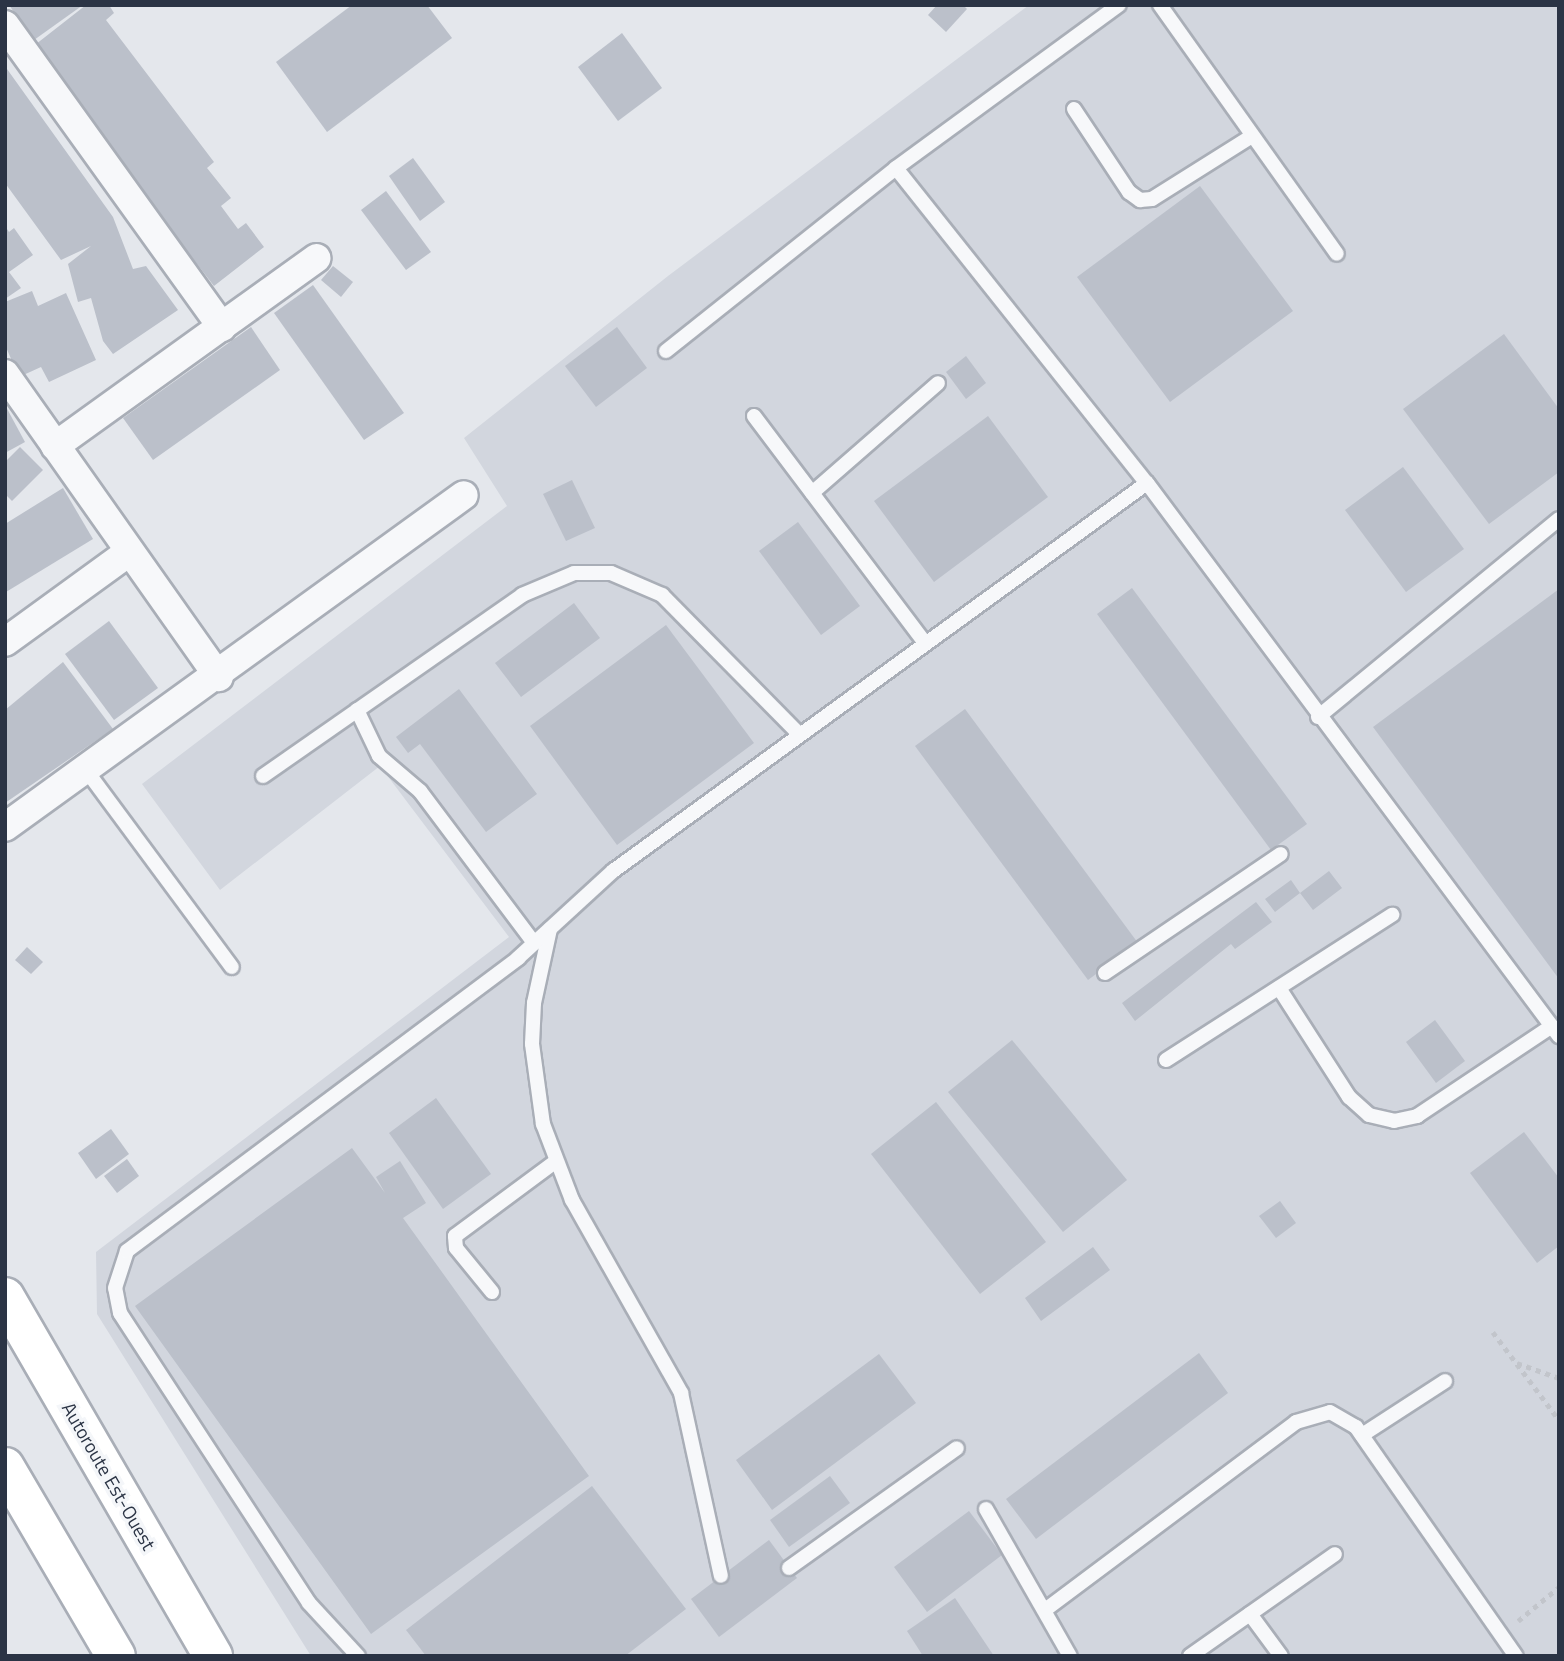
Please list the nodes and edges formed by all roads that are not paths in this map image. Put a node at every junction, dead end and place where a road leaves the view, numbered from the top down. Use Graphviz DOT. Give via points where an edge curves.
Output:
graph roads {
  1 [pos="1119,5"];
  2 [pos="1160,5"];
  3 [pos="5,25"];
  4 [pos="1074,109"];
  5 [pos="1252,136"];
  6 [pos="896,168"];
  7 [pos="1337,254"];
  8 [pos="317,258"];
  9 [pos="222,327"];
  10 [pos="666,351"];
  11 [pos="5,374"];
  12 [pos="938,383"];
  13 [pos="754,416"];
  14 [pos="55,446"];
  15 [pos="1147,483"];
  16 [pos="812,493"];
  17 [pos="464,495"];
  18 [pos="1559,519"];
  19 [pos="129,552"];
  20 [pos="5,642"];
  21 [pos="924,642"];
  22 [pos="219,677"];
  23 [pos="357,710"];
  24 [pos="1318,717"];
  25 [pos="798,733"];
  26 [pos="86,770"];
  27 [pos="263,776"];
  28 [pos="5,827"];
  29 [pos="1281,854"];
  30 [pos="1392,915"];
  31 [pos="551,927"];
  32 [pos="534,943"];
  33 [pos="232,967"];
  34 [pos="1105,973"];
  35 [pos="1279,988"];
  36 [pos="1555,1031"];
  37 [pos="1167,1060"];
  38 [pos="555,1163"];
  39 [pos="492,1292"];
  40 [pos="5,1297"];
  41 [pos="1445,1381"];
  42 [pos="1362,1435"];
  43 [pos="957,1448"];
  44 [pos="5,1467"];
  45 [pos="986,1509"];
  46 [pos="1335,1554"];
  47 [pos="789,1568"];
  48 [pos="721,1576"];
  49 [pos="1045,1610"];
  50 [pos="1250,1614"];
  51 [pos="116,1656"];
  52 [pos="213,1656"];
  53 [pos="358,1656"];
  54 [pos="1070,1656"];
  55 [pos="1190,1656"];
  56 [pos="1281,1656"];
  57 [pos="1516,1656"];
  1 -- 6 [label="lane"];
  2 -- 5 [label="lane"];
  3 -- 9 [label="street"];
  4 -- 5 [label="lane" via="1129,192 1140,200 1152,198"];
  5 -- 7 [label="lane"];
  6 -- 10 [label="lane"];
  6 -- 15 [label="lane"];
  8 -- 9 [label="street"];
  9 -- 14 [label="street"];
  11 -- 14 [label="street"];
  12 -- 16 [label="lane"];
  13 -- 16 [label="lane"];
  14 -- 19 [label="street"];
  15 -- 21 [label="lane"];
  15 -- 24 [label="lane"];
  16 -- 21 [label="lane"];
  17 -- 22 [label="street"];
  18 -- 24 [label="lane"];
  19 -- 20 [label="street"];
  19 -- 22 [label="street"];
  21 -- 25 [label="lane"];
  22 -- 26 [label="street"];
  23 -- 25 [label="lane" via="538,585 592,572 629,578 662,595"];
  23 -- 27 [label="lane"];
  23 -- 32 [label="lane" via="379,756 420,791"];
  24 -- 36 [label="lane"];
  25 -- 31 [label="lane" via="591,888"];
  26 -- 28 [label="street"];
  26 -- 33 [label="lane"];
  29 -- 34 [label="lane"];
  30 -- 35 [label="lane"];
  31 -- 32 [label="lane"];
  31 -- 38 [label="lane" via="540,963 532,1044 543,1124"];
  32 -- 53 [label="lane" via="135,1241 116,1275 120,1314 309,1603"];
  35 -- 36 [label="lane" via="1349,1097 1381,1119 1417,1116"];
  35 -- 37 [label="lane"];
  38 -- 39 [label="lane" via="458,1230 456,1248"];
  38 -- 48 [label="lane" via="681,1393"];
  40 -- 52 [label="highway, Autoroute Est-Ouest"];
  41 -- 42 [label="lane"];
  42 -- 49 [label="lane" via="1340,1415 1306,1415"];
  42 -- 57 [label="lane"];
  43 -- 47 [label="lane"];
  44 -- 51 [label="highway"];
  45 -- 49 [label="lane"];
  46 -- 50 [label="lane"];
  49 -- 54 [label="lane"];
  50 -- 55 [label="lane"];
  50 -- 56 [label="lane"];
}
